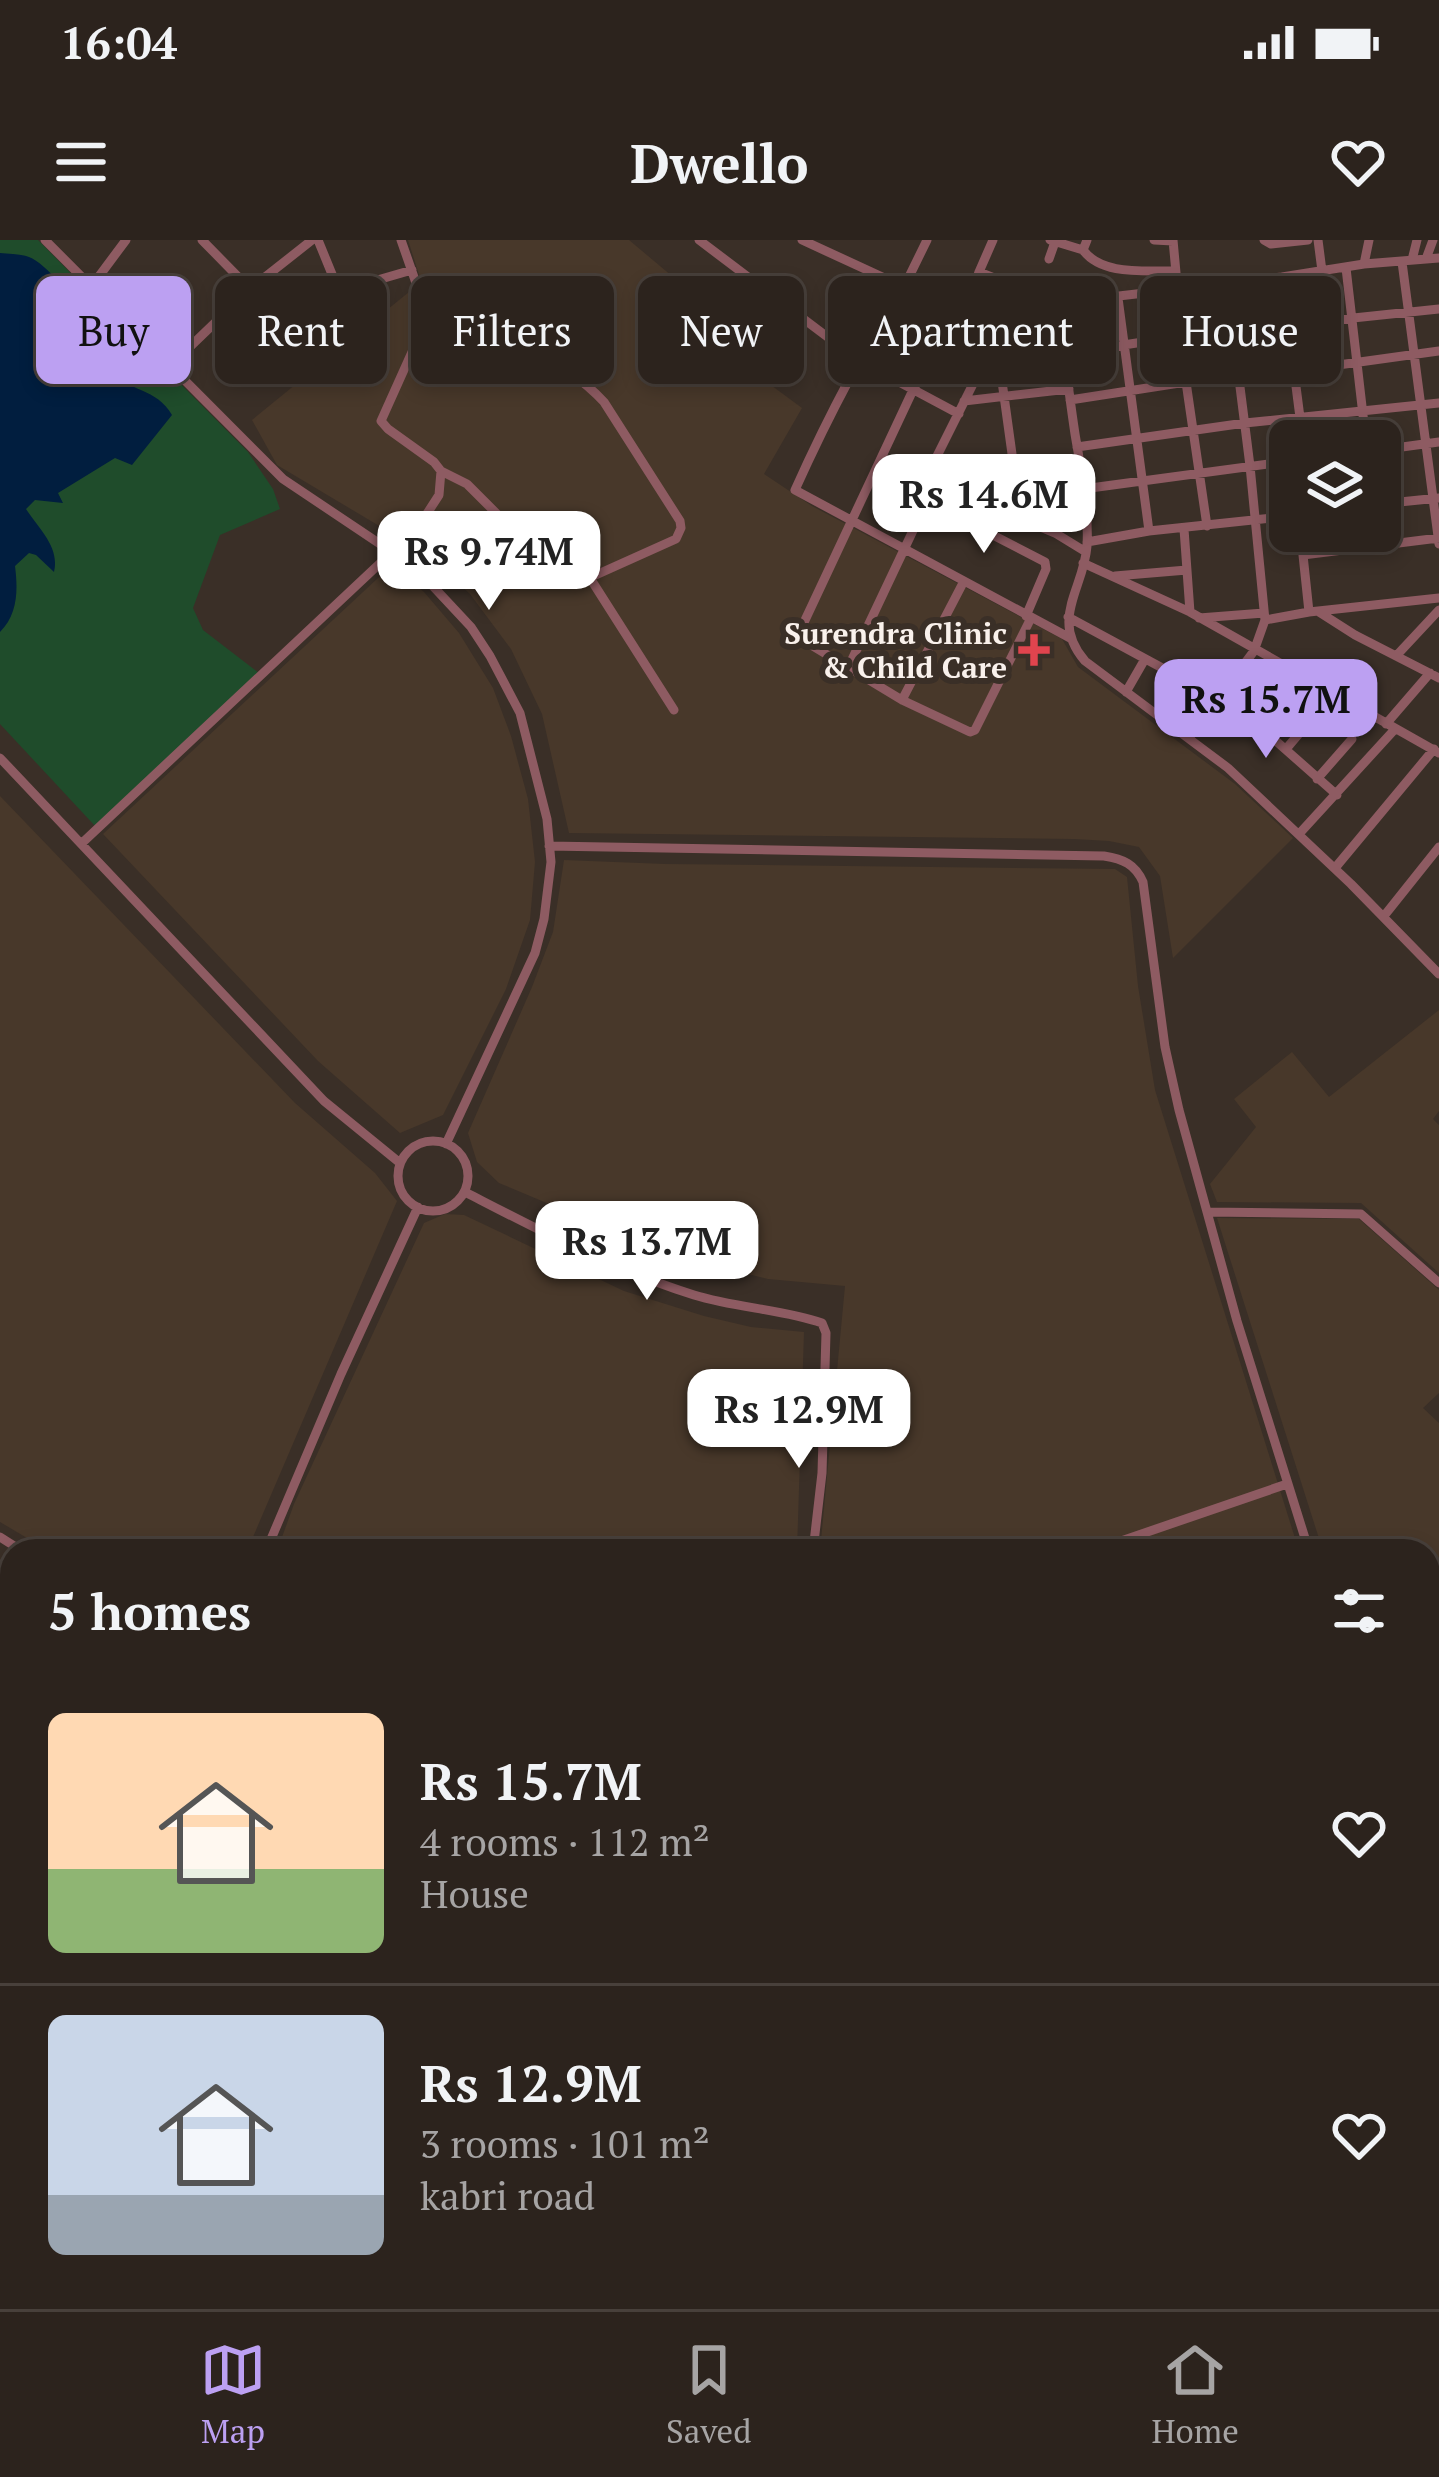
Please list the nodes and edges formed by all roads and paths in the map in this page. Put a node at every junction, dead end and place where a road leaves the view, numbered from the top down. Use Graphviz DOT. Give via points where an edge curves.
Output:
graph roads {
  1 [pos="45,240"];
  2 [pos="126,240"];
  3 [pos="315,240"];
  4 [pos="401,240"];
  5 [pos="699,240"];
  6 [pos="802,240"];
  7 [pos="927,240"];
  8 [pos="993,240"];
  9 [pos="1154,240"];
  10 [pos="1264,240"];
  11 [pos="1308,240"];
  12 [pos="1318,240"];
  13 [pos="1369,240"];
  14 [pos="1417,240"];
  15 [pos="1433,240"];
  16 [pos="206,241"];
  17 [pos="1052,241"];
  18 [pos="1173,241"];
  19 [pos="1085,245"];
  20 [pos="1439,258"];
  21 [pos="1426,259"];
  22 [pos="1048,260"];
  23 [pos="1407,261"];
  24 [pos="1364,264"];
  25 [pos="1346,268"];
  26 [pos="412,270"];
  27 [pos="1322,271"];
  28 [pos="979,272"];
  29 [pos="1175,272"];
  30 [pos="80,276"];
  31 [pos="99,276"];
  32 [pos="238,276"];
  33 [pos="267,276"];
  34 [pos="414,276"];
  35 [pos="872,276"];
  36 [pos="909,276"];
  37 [pos="977,276"];
  38 [pos="989,276"];
  39 [pos="1175,276"];
  40 [pos="1289,276"];
  41 [pos="1140,295"];
  42 [pos="1118,298"];
  43 [pos="1439,309"];
  44 [pos="1410,313"];
  45 [pos="1351,318"];
  46 [pos="1341,319"];
  47 [pos="215,323"];
  48 [pos="828,338"];
  49 [pos="1140,343"];
  50 [pos="1125,345"];
  51 [pos="1116,346"];
  52 [pos="191,347"];
  53 [pos="1439,351"];
  54 [pos="1414,354"];
  55 [pos="411,359"];
  56 [pos="1355,363"];
  57 [pos="1341,365"];
  58 [pos="187,384"];
  59 [pos="588,384"];
  60 [pos="846,384"];
  61 [pos="902,384"];
  62 [pos="917,384"];
  63 [pos="973,384"];
  64 [pos="1001,384"];
  65 [pos="1068,384"];
  66 [pos="1172,384"];
  67 [pos="1186,384"];
  68 [pos="1240,384"];
  69 [pos="1296,384"];
  70 [pos="913,390"];
  71 [pos="1129,390"];
  72 [pos="1069,395"];
  73 [pos="1003,397"];
  74 [pos="964,401"];
  75 [pos="1439,403"];
  76 [pos="1422,405"];
  77 [pos="1363,412"];
  78 [pos="959,414"];
  79 [pos="1300,416"];
  80 [pos="1300,420"];
  81 [pos="1364,420"];
  82 [pos="1245,422"];
  83 [pos="1194,429"];
  84 [pos="1137,437"];
  85 [pos="1439,442"];
  86 [pos="1426,444"];
  87 [pos="1077,447"];
  88 [pos="1401,447"];
  89 [pos="1269,464"];
  90 [pos="1250,466"];
  91 [pos="441,471"];
  92 [pos="937,471"];
  93 [pos="1199,472"];
  94 [pos="1143,480"];
  95 [pos="1083,489"];
  96 [pos="1436,499"];
  97 [pos="927,501"];
  98 [pos="1401,502"];
  99 [pos="1269,518"];
  100 [pos="1021,519"];
  101 [pos="1256,519"];
  102 [pos="851,522"];
  103 [pos="1207,526"];
  104 [pos="1184,529"];
  105 [pos="1149,531"];
  106 [pos="1439,540"];
  107 [pos="903,550"];
  108 [pos="1086,552"];
  109 [pos="395,555"];
  110 [pos="1187,570"];
  111 [pos="1110,576"];
  112 [pos="590,578"];
  113 [pos="964,581"];
  114 [pos="1439,598"];
  115 [pos="1439,610"];
  116 [pos="1314,612"];
  117 [pos="1194,615"];
  118 [pos="1264,616"];
  119 [pos="1028,617"];
  120 [pos="1068,617"];
  121 [pos="1070,638"];
  122 [pos="1254,651"];
  123 [pos="1397,655"];
  124 [pos="1145,659"];
  125 [pos="848,668"];
  126 [pos="1435,675"];
  127 [pos="1126,692"];
  128 [pos="1276,697"];
  129 [pos="1219,699"];
  130 [pos="902,700"];
  131 [pos="674,710"];
  132 [pos="1314,716"];
  133 [pos="1256,722"];
  134 [pos="1391,727"];
  135 [pos="1189,738"];
  136 [pos="1352,739"];
  137 [pos="1286,749"];
  138 [pos="1436,751"];
  139 [pos="0,758"];
  140 [pos="1317,779"];
  141 [pos="1337,795"];
  142 [pos="1299,834"];
  143 [pos="81,844"];
  144 [pos="549,846"];
  145 [pos="1439,847"];
  146 [pos="1335,868"];
  147 [pos="1384,916"];
  148 [pos="1439,974"];
  149 [pos="446,1144"];
  150 [pos="400,1163"];
  151 [pos="465,1192"];
  152 [pos="418,1208"];
  153 [pos="1207,1212"];
  154 [pos="1439,1283"];
  155 [pos="1287,1484"];
  156 [pos="271,1539"];
  157 [pos="814,1539"];
  158 [pos="1127,1539"];
  159 [pos="1305,1539"];
  1 -- 30 [label="street"];
  2 -- 31 [label="street"];
  3 -- 26 [label="street" via="343,290"];
  3 -- 33 [label="street"];
  4 -- 26 [label="street"];
  5 -- 48 [label="street"];
  6 -- 35 [label="street"];
  7 -- 36 [label="street"];
  8 -- 28 [label="street"];
  9 -- 18 [label="street"];
  10 -- 11 [label="street"];
  12 -- 27 [label="street"];
  13 -- 24 [label="street"];
  14 -- 23 [label="street"];
  15 -- 21 [label="street"];
  16 -- 32 [label="street"];
  17 -- 19 [label="street"];
  17 -- 22 [label="street"];
  18 -- 29 [label="street"];
  19 -- 29 [label="street" via="1100,266"];
  20 -- 21 [label="street"];
  21 -- 23 [label="street"];
  23 -- 24 [label="street"];
  23 -- 44 [label="street"];
  24 -- 25 [label="street"];
  25 -- 27 [label="street"];
  25 -- 45 [label="street"];
  26 -- 34 [label="street"];
  27 -- 40 [label="street"];
  28 -- 37 [label="street"];
  28 -- 38 [label="street"];
  29 -- 39 [label="street"];
  41 -- 42 [label="street"];
  42 -- 50 [label="street"];
  43 -- 44 [label="street"];
  44 -- 45 [label="street"];
  44 -- 54 [label="street"];
  45 -- 46 [label="street"];
  45 -- 56 [label="street"];
  47 -- 52 [label="street"];
  49 -- 50 [label="street"];
  50 -- 51 [label="street"];
  50 -- 71 [label="street"];
  53 -- 54 [label="street"];
  54 -- 56 [label="street"];
  54 -- 76 [label="street"];
  55 -- 91 [label="street" via="382,421"];
  56 -- 57 [label="street"];
  56 -- 77 [label="street"];
  58 -- 109 [label="street" via="283,478"];
  59 -- 112 [label="street" via="680,521 670,543"];
  60 -- 102 [label="street" via="795,490"];
  61 -- 70 [label="street"];
  62 -- 70 [label="street"];
  63 -- 74 [label="street"];
  64 -- 73 [label="street"];
  65 -- 72 [label="street"];
  66 -- 71 [label="street"];
  67 -- 83 [label="street"];
  68 -- 82 [label="street"];
  69 -- 79 [label="street"];
  70 -- 78 [label="street"];
  70 -- 102 [label="street"];
  71 -- 72 [label="street"];
  71 -- 84 [label="street"];
  72 -- 73 [label="street"];
  72 -- 87 [label="street"];
  73 -- 74 [label="street"];
  73 -- 100 [label="street"];
  74 -- 78 [label="street"];
  75 -- 76 [label="street"];
  76 -- 77 [label="street"];
  76 -- 86 [label="street"];
  77 -- 79 [label="street"];
  77 -- 81 [label="street"];
  78 -- 92 [label="street" via="934,460"];
  79 -- 80 [label="street"];
  79 -- 82 [label="street"];
  82 -- 83 [label="street"];
  82 -- 90 [label="street"];
  83 -- 84 [label="street"];
  83 -- 93 [label="street"];
  84 -- 87 [label="street"];
  84 -- 94 [label="street"];
  85 -- 86 [label="street"];
  86 -- 88 [label="street"];
  86 -- 96 [label="street"];
  87 -- 95 [label="street"];
  89 -- 90 [label="street"];
  90 -- 93 [label="street"];
  90 -- 101 [label="street"];
  91 -- 109 [label="street" via="439,495"];
  91 -- 112 [label="street" via="466,484 563,582"];
  92 -- 97 [label="street"];
  92 -- 100 [label="street"];
  93 -- 94 [label="street"];
  93 -- 103 [label="street"];
  94 -- 95 [label="street"];
  94 -- 105 [label="street"];
  95 -- 108 [label="street"];
  96 -- 98 [label="street"];
  96 -- 106 [label="street"];
  97 -- 107 [label="street"];
  97 -- 119 [label="street" via="1045,562"];
  99 -- 101 [label="street"];
  100 -- 108 [label="street"];
  101 -- 103 [label="street"];
  101 -- 118 [label="street"];
  102 -- 107 [label="street"];
  102 -- 125 [label="street" via="799,632"];
  103 -- 104 [label="street"];
  104 -- 105 [label="street"];
  104 -- 110 [label="street"];
  105 -- 108 [label="street"];
  106 -- 116 [label="street" via="1304,555"];
  107 -- 113 [label="street"];
  107 -- 125 [label="street"];
  108 -- 111 [label="street"];
  108 -- 120 [label="street"];
  109 -- 143 [label="street"];
  109 -- 144 [label="street" via="471,627 510,694"];
  110 -- 111 [label="street"];
  110 -- 117 [label="street"];
  111 -- 117 [label="street"];
  112 -- 131 [label="street"];
  113 -- 119 [label="street"];
  113 -- 130 [label="street"];
  114 -- 116 [label="street"];
  115 -- 123 [label="street"];
  116 -- 118 [label="street"];
  116 -- 123 [label="street"];
  117 -- 118 [label="street"];
  117 -- 122 [label="street"];
  118 -- 122 [label="street"];
  119 -- 121 [label="street"];
  119 -- 130 [label="street" via="974,731"];
  120 -- 121 [label="street"];
  120 -- 124 [label="street"];
  121 -- 127 [label="street" via="1085,661"];
  122 -- 129 [label="street"];
  122 -- 134 [label="street"];
  123 -- 126 [label="street"];
  124 -- 127 [label="street"];
  124 -- 129 [label="street"];
  125 -- 130 [label="street"];
  126 -- 134 [label="street"];
  127 -- 135 [label="street"];
  128 -- 133 [label="street"];
  129 -- 133 [label="street"];
  129 -- 135 [label="street"];
  132 -- 137 [label="street"];
  133 -- 137 [label="street"];
  134 -- 138 [label="street"];
  134 -- 141 [label="street"];
  135 -- 142 [label="street"];
  136 -- 140 [label="street"];
  137 -- 140 [label="street"];
  138 -- 146 [label="street"];
  139 -- 143 [label="street"];
  140 -- 141 [label="street"];
  141 -- 142 [label="street"];
  142 -- 146 [label="street"];
  143 -- 150 [label="street" via="324,1101"];
  144 -- 149 [label="street" via="535,953"];
  144 -- 153 [label="street" via="1123,860 1143,883 1165,1047"];
  145 -- 147 [label="street"];
  146 -- 147 [label="street"];
  147 -- 148 [label="street"];
  149 -- 150 [label="street" via="419,1144"];
  149 -- 151 [label="street" via="465,1162"];
  150 -- 152 [label="street" via="400,1190"];
  151 -- 152 [label="street" via="446,1208"];
  151 -- 157 [label="street" via="652,1281 818,1321 826,1333"];
  152 -- 156 [label="street"];
  153 -- 154 [label="street" via="1361,1214"];
  153 -- 155 [label="street"];
  155 -- 158 [label="street"];
  155 -- 159 [label="street"];
}
